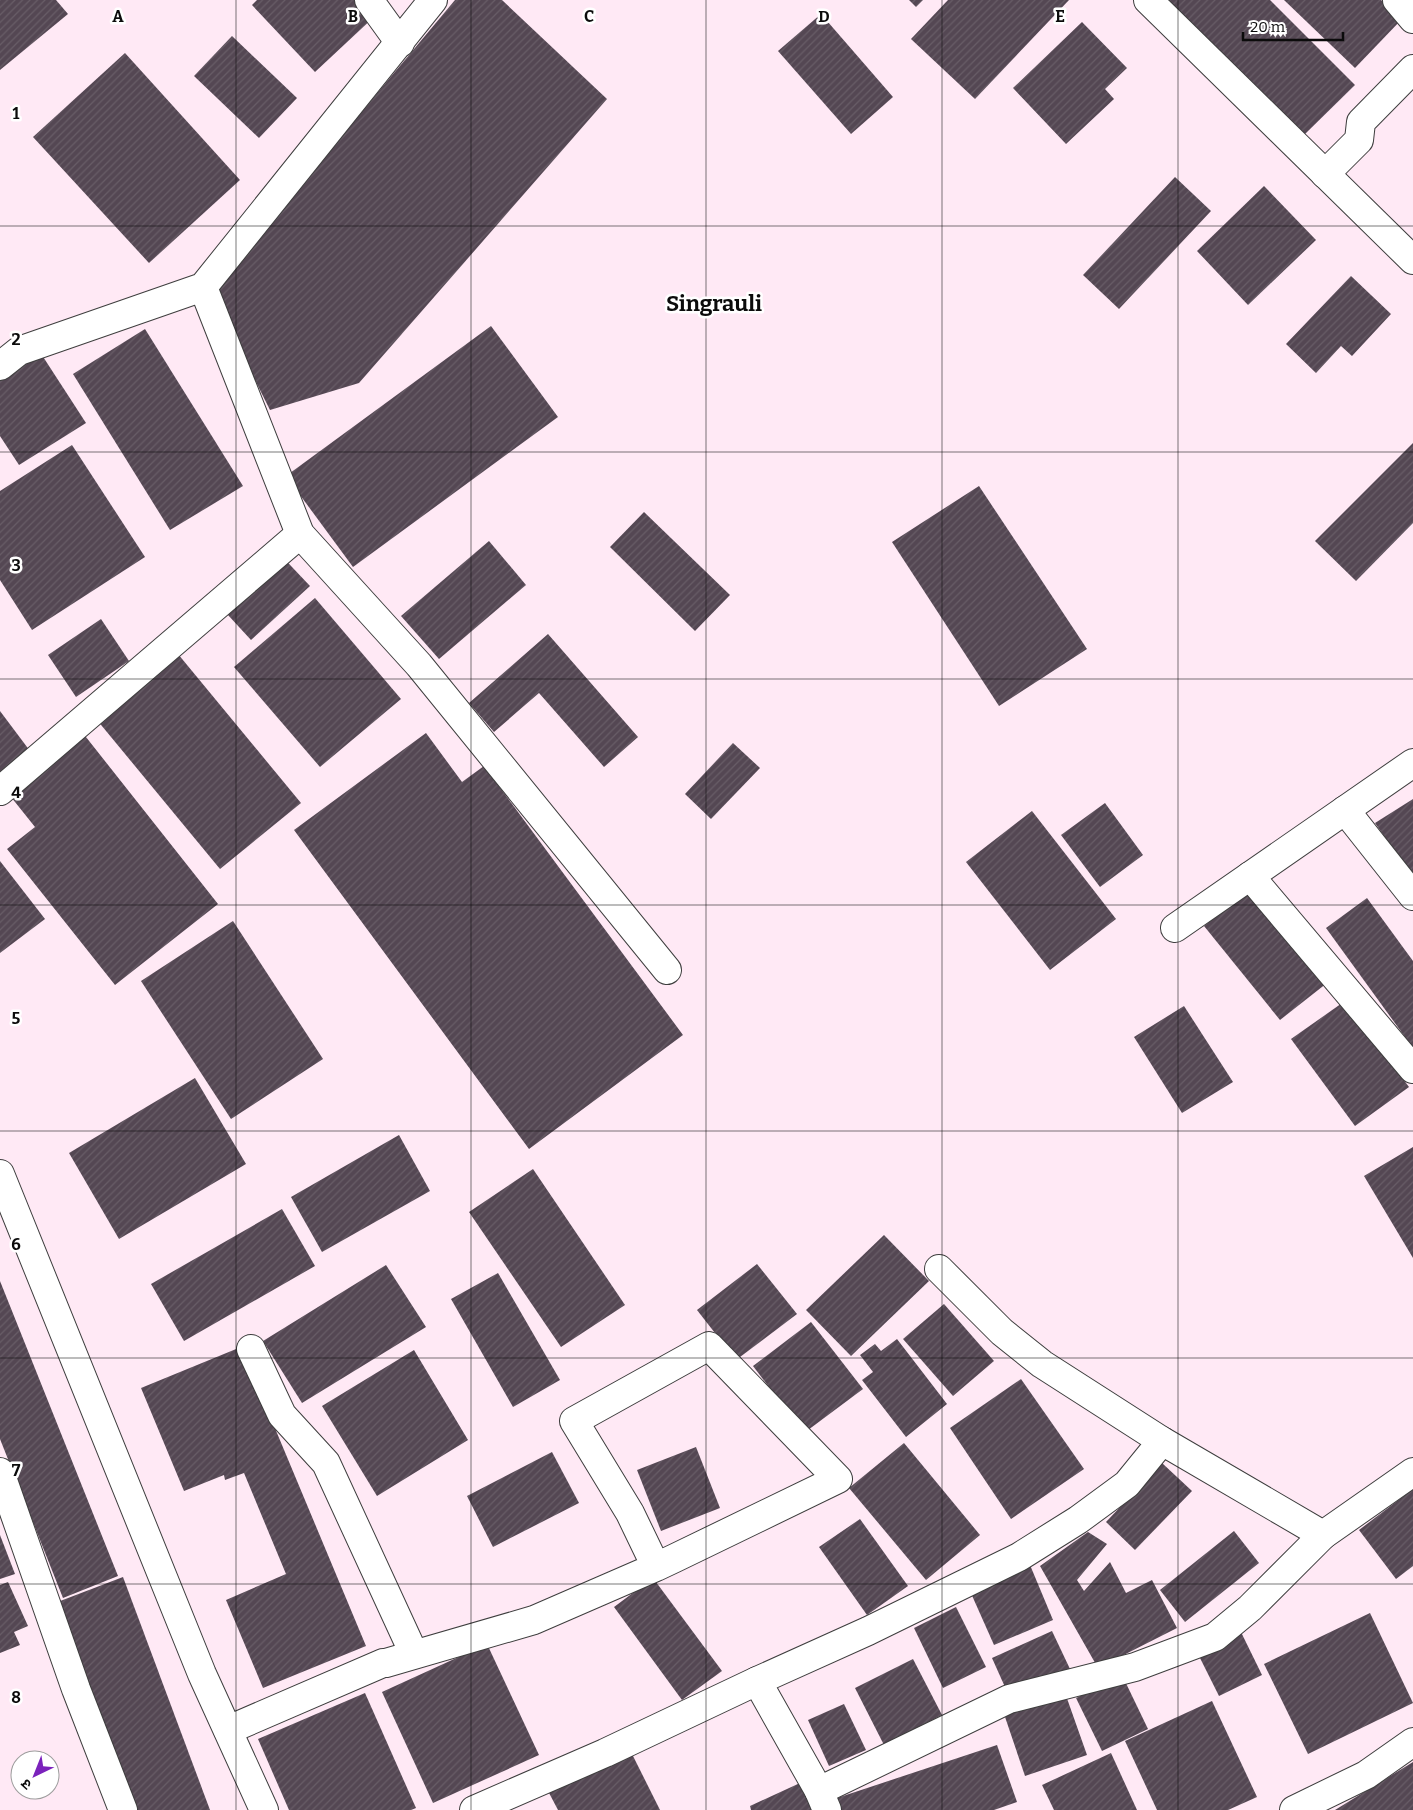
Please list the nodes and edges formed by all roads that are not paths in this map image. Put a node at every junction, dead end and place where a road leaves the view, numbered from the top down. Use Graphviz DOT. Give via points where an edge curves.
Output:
graph roads {
  1 [pos="369,0"];
  2 [pos="434,0"];
  3 [pos="1148,0"];
  4 [pos="1397,0"];
  5 [pos="1413,19"];
  6 [pos="400,43"];
  7 [pos="1413,68"];
  8 [pos="1325,174"];
  9 [pos="1413,260"];
  10 [pos="203,287"];
  11 [pos="0,366"];
  12 [pos="300,534"];
  13 [pos="1413,763"];
  14 [pos="0,791"];
  15 [pos="1345,810"];
  16 [pos="1250,876"];
  17 [pos="1413,896"];
  18 [pos="1175,928"];
  19 [pos="668,970"];
  20 [pos="1413,1069"];
  21 [pos="2,1182"];
  22 [pos="939,1269"];
  23 [pos="251,1349"];
  24 [pos="1162,1441"];
  25 [pos="0,1472"];
  26 [pos="1413,1472"];
  27 [pos="1323,1535"];
  28 [pos="656,1567"];
  29 [pos="414,1654"];
  30 [pos="757,1681"];
  31 [pos="228,1730"];
  32 [pos="1413,1742"];
  33 [pos="823,1801"];
  34 [pos="123,1810"];
  35 [pos="264,1810"];
  36 [pos="474,1810"];
  37 [pos="1294,1810"];
  1 -- 6 [label="street"];
  2 -- 6 [label="street"];
  3 -- 8 [label="street"];
  4 -- 5 [label="street"];
  6 -- 10 [label="street"];
  7 -- 8 [label="street" via="1361,122 1359,140"];
  8 -- 9 [label="street"];
  10 -- 11 [label="street" via="19,352"];
  10 -- 12 [label="street"];
  12 -- 14 [label="street"];
  12 -- 19 [label="street" via="419,665"];
  13 -- 15 [label="street"];
  15 -- 16 [label="street"];
  15 -- 17 [label="street"];
  16 -- 18 [label="street"];
  16 -- 20 [label="street"];
  21 -- 31 [label="street" via="202,1674"];
  22 -- 24 [label="street" via="1002,1332 1042,1364"];
  23 -- 29 [label="street" via="282,1415 326,1463"];
  24 -- 27 [label="street"];
  24 -- 30 [label="street" via="1127,1484 1019,1557"];
  25 -- 34 [label="street" via="76,1689"];
  26 -- 27 [label="street"];
  27 -- 33 [label="street" via="1250,1608 1215,1637 1135,1667 1009,1700"];
  28 -- 28 [label="street" via="838,1479 709,1346 574,1421 630,1513"];
  28 -- 29 [label="street" via="534,1620"];
  29 -- 31 [label="street" via="384,1663"];
  30 -- 33 [label="street"];
  30 -- 36 [label="street"];
  31 -- 35 [label="street"];
  32 -- 37 [label="street" via="1366,1775"];
}
